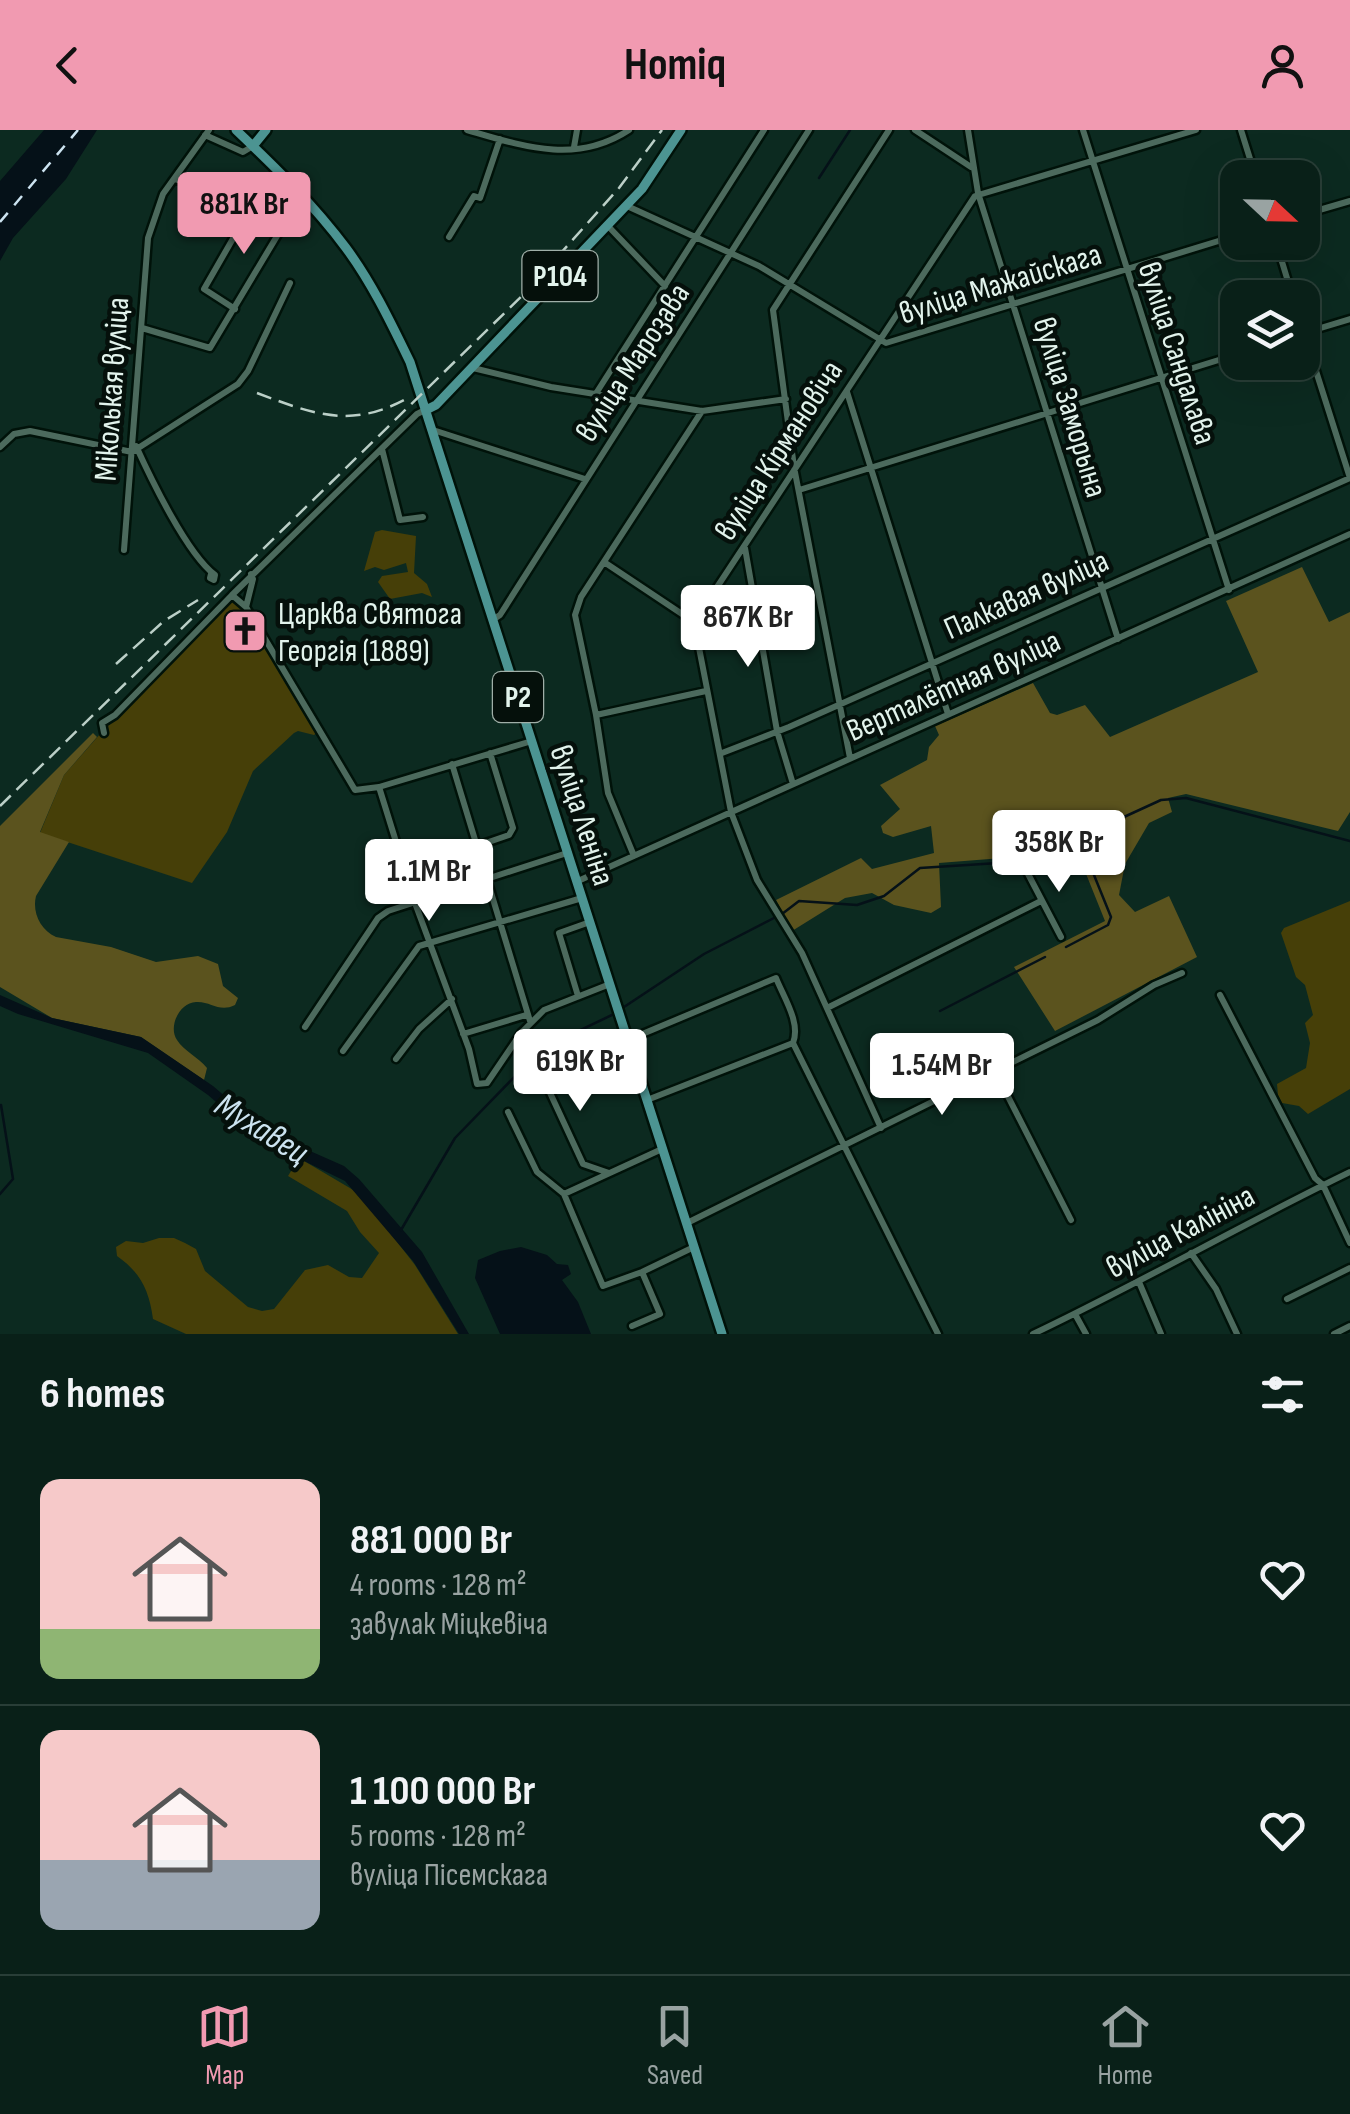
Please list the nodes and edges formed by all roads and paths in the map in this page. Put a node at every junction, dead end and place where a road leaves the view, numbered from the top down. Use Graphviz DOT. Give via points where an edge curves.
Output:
graph roads {
  1 [pos="236,130"];
  2 [pos="266,130"];
  3 [pos="467,130"];
  4 [pos="577,130"];
  5 [pos="629,130"];
  6 [pos="682,130"];
  7 [pos="764,130"];
  8 [pos="810,130"];
  9 [pos="889,130"];
  10 [pos="916,130"];
  11 [pos="968,130"];
  12 [pos="1083,130"];
  13 [pos="1196,130"];
  14 [pos="1241,130"];
  15 [pos="207,133"];
  16 [pos="500,139"];
  17 [pos="253,146"];
  18 [pos="574,148"];
  19 [pos="1250,160"];
  20 [pos="1093,162"];
  21 [pos="972,168"];
  22 [pos="175,179"];
  23 [pos="978,193"];
  24 [pos="302,196"];
  25 [pos="1350,201"];
  26 [pos="627,206"];
  27 [pos="1320,210"];
  28 [pos="608,226"];
  29 [pos="450,236"];
  30 [pos="696,237"];
  31 [pos="1220,241"];
  32 [pos="733,253"];
  33 [pos="1126,270"];
  34 [pos="290,283"];
  35 [pos="788,283"];
  36 [pos="665,286"];
  37 [pos="1013,304"];
  38 [pos="236,308"];
  39 [pos="1350,319"];
  40 [pos="1320,327"];
  41 [pos="142,328"];
  42 [pos="879,341"];
  43 [pos="1220,360"];
  44 [pos="472,368"];
  45 [pos="1160,378"];
  46 [pos="1319,380"];
  47 [pos="846,390"];
  48 [pos="595,395"];
  49 [pos="786,399"];
  50 [pos="636,402"];
  51 [pos="426,410"];
  52 [pos="702,411"];
  53 [pos="1046,414"];
  54 [pos="433,430"];
  55 [pos="0,448"];
  56 [pos="382,448"];
  57 [pos="135,450"];
  58 [pos="794,468"];
  59 [pos="871,468"];
  60 [pos="585,479"];
  61 [pos="1350,479"];
  62 [pos="799,490"];
  63 [pos="423,517"];
  64 [pos="1350,534"];
  65 [pos="1212,540"];
  66 [pos="744,546"];
  67 [pos="124,550"];
  68 [pos="604,562"];
  69 [pos="211,574"];
  70 [pos="251,574"];
  71 [pos="1102,589"];
  72 [pos="1229,590"];
  73 [pos="232,595"];
  74 [pos="246,607"];
  75 [pos="494,619"];
  76 [pos="694,622"];
  77 [pos="1118,639"];
  78 [pos="931,663"];
  79 [pos="706,691"];
  80 [pos="840,705"];
  81 [pos="948,714"];
  82 [pos="596,715"];
  83 [pos="776,730"];
  84 [pos="104,733"];
  85 [pos="532,741"];
  86 [pos="490,754"];
  87 [pos="722,754"];
  88 [pos="850,758"];
  89 [pos="452,764"];
  90 [pos="794,784"];
  91 [pos="380,787"];
  92 [pos="732,812"];
  93 [pos="477,846"];
  94 [pos="568,852"];
  95 [pos="634,856"];
  96 [pos="1026,870"];
  97 [pos="487,879"];
  98 [pos="578,881"];
  99 [pos="583,898"];
  100 [pos="1041,900"];
  101 [pos="415,902"];
  102 [pos="498,921"];
  103 [pos="590,922"];
  104 [pos="1060,938"];
  105 [pos="430,943"];
  106 [pos="1182,973"];
  107 [pos="610,984"];
  108 [pos="1220,995"];
  109 [pos="578,996"];
  110 [pos="452,998"];
  111 [pos="828,1008"];
  112 [pos="528,1018"];
  113 [pos="305,1027"];
  114 [pos="464,1034"];
  115 [pos="628,1040"];
  116 [pos="793,1043"];
  117 [pos="344,1050"];
  118 [pos="396,1058"];
  119 [pos="539,1069"];
  120 [pos="996,1072"];
  121 [pos="647,1100"];
  122 [pos="508,1112"];
  123 [pos="881,1128"];
  124 [pos="844,1147"];
  125 [pos="662,1149"];
  126 [pos="1350,1172"];
  127 [pos="610,1173"];
  128 [pos="1323,1186"];
  129 [pos="564,1194"];
  130 [pos="1071,1220"];
  131 [pos="686,1224"];
  132 [pos="1350,1242"];
  133 [pos="694,1247"];
  134 [pos="1191,1253"];
  135 [pos="1350,1268"];
  136 [pos="642,1272"];
  137 [pos="1139,1282"];
  138 [pos="1288,1299"];
  139 [pos="1075,1314"];
  140 [pos="632,1326"];
  141 [pos="1350,1326"];
  142 [pos="722,1334"];
  143 [pos="938,1334"];
  144 [pos="1033,1334"];
  145 [pos="1086,1334"];
  146 [pos="1161,1334"];
  147 [pos="1237,1334"];
  148 [pos="1334,1334"];
  1 -- 17 [label="main road, вуліца Леніна / Р2"];
  2 -- 17 [label="main road"];
  3 -- 16 [label="street"];
  4 -- 18 [label="street"];
  5 -- 18 [label="street"];
  6 -- 26 [label="main road, Р104"];
  7 -- 30 [label="street"];
  8 -- 32 [label="street, вуліца Марозава"];
  9 -- 35 [label="street"];
  10 -- 21 [label="street"];
  11 -- 21 [label="street, вуліца Заморына"];
  12 -- 20 [label="street, вуліца Сандалава"];
  13 -- 20 [label="street"];
  14 -- 19 [label="street"];
  15 -- 17 [label="street" via="243,152"];
  15 -- 22 [label="street, Міколькая вуліца"];
  16 -- 18 [label="street" via="554,152"];
  16 -- 29 [label="street" via="480,198 474,196"];
  17 -- 24 [label="main road, вуліца Леніна / Р2"];
  20 -- 23 [label="street"];
  20 -- 33 [label="street, вуліца Сандалава"];
  21 -- 23 [label="street, вуліца Заморына"];
  22 -- 38 [label="street" via="250,208 204,289"];
  22 -- 41 [label="street, Міколькая вуліца" via="148,238"];
  23 -- 37 [label="street, вуліца Заморына"];
  23 -- 42 [label="street, вуліца Кірмановіча"];
  24 -- 38 [label="street"];
  24 -- 51 [label="main road, вуліца Леніна / Р2" via="374,292"];
  25 -- 27 [label="street"];
  26 -- 28 [label="main road, Р104"];
  26 -- 30 [label="street, вуліца Мажайскага"];
  28 -- 36 [label="street"];
  28 -- 44 [label="main road, Р104"];
  30 -- 32 [label="street, вуліца Мажайскага"];
  30 -- 36 [label="street"];
  31 -- 33 [label="street, вуліца Мажайскага"];
  32 -- 35 [label="street, вуліца Мажайскага"];
  32 -- 50 [label="street, вуліца Марозава"];
  33 -- 37 [label="street, вуліца Мажайскага"];
  33 -- 45 [label="street, вуліца Сандалава"];
  34 -- 57 [label="street" via="238,384"];
  35 -- 42 [label="street, вуліца Мажайскага"];
  35 -- 49 [label="street" via="773,310"];
  36 -- 48 [label="street"];
  37 -- 42 [label="street, вуліца Мажайскага" via="900,342"];
  37 -- 53 [label="street, вуліца Заморына"];
  38 -- 41 [label="street" via="210,348"];
  39 -- 40 [label="street"];
  41 -- 57 [label="street, Міколькая вуліца"];
  42 -- 47 [label="street, вуліца Кірмановіча"];
  43 -- 45 [label="street"];
  44 -- 48 [label="street"];
  44 -- 51 [label="main road, Р104"];
  45 -- 53 [label="street"];
  45 -- 65 [label="street, вуліца Сандалава"];
  46 -- 61 [label="street"];
  47 -- 58 [label="street, вуліца Кірмановіча"];
  47 -- 59 [label="street"];
  48 -- 50 [label="street"];
  49 -- 52 [label="street"];
  49 -- 58 [label="street"];
  50 -- 52 [label="street"];
  50 -- 60 [label="street, вуліца Марозава"];
  51 -- 54 [label="main road, вуліца Леніна / Р2"];
  51 -- 56 [label="street"];
  52 -- 68 [label="street"];
  53 -- 59 [label="street"];
  53 -- 71 [label="street, вуліца Заморына"];
  54 -- 60 [label="street"];
  54 -- 75 [label="main road, вуліца Леніна / Р2"];
  55 -- 57 [label="street" via="14,434 30,431"];
  56 -- 63 [label="street" via="400,520"];
  56 -- 70 [label="street"];
  57 -- 67 [label="street, Міколькая вуліца"];
  57 -- 69 [label="street"];
  58 -- 62 [label="street"];
  58 -- 66 [label="street, вуліца Кірмановіча"];
  59 -- 62 [label="street"];
  59 -- 78 [label="street"];
  60 -- 75 [label="street, вуліца Марозава"];
  61 -- 65 [label="street, Палкавая вуліца"];
  62 -- 80 [label="street"];
  64 -- 72 [label="street, Верталётная вуліца"];
  65 -- 71 [label="street, Палкавая вуліца"];
  65 -- 72 [label="street, вуліца Сандалава"];
  66 -- 76 [label="street, вуліца Кірмановіча"];
  66 -- 83 [label="street"];
  68 -- 76 [label="street"];
  68 -- 82 [label="street" via="575,615"];
  70 -- 73 [label="street"];
  70 -- 74 [label="street"];
  71 -- 77 [label="street, вуліца Заморына"];
  71 -- 78 [label="street, Палкавая вуліца"];
  72 -- 77 [label="street, Верталётная вуліца"];
  73 -- 74 [label="street"];
  73 -- 84 [label="street" via="102,723"];
  74 -- 91 [label="street" via="349,784 359,791"];
  75 -- 85 [label="main road, вуліца Леніна / Р2"];
  76 -- 79 [label="street"];
  77 -- 81 [label="street, Верталётная вуліца"];
  78 -- 80 [label="street, Палкавая вуліца"];
  78 -- 81 [label="street"];
  79 -- 82 [label="street"];
  79 -- 87 [label="street"];
  80 -- 83 [label="street, Палкавая вуліца"];
  80 -- 88 [label="street"];
  81 -- 88 [label="street, Верталётная вуліца"];
  82 -- 95 [label="street" via="608,793"];
  83 -- 87 [label="street, Палкавая вуліца"];
  83 -- 90 [label="street"];
  85 -- 86 [label="street"];
  85 -- 94 [label="main road, вуліца Леніна / Р2"];
  86 -- 89 [label="street"];
  86 -- 93 [label="street" via="512,828"];
  87 -- 92 [label="street"];
  88 -- 90 [label="street, Верталётная вуліца"];
  89 -- 91 [label="street"];
  89 -- 93 [label="street"];
  90 -- 92 [label="street, Верталётная вуліца"];
  91 -- 101 [label="street"];
  92 -- 95 [label="street, Верталётная вуліца"];
  92 -- 111 [label="street" via="758,880"];
  93 -- 97 [label="street"];
  94 -- 97 [label="street"];
  94 -- 98 [label="main road, вуліца Леніна / Р2"];
  95 -- 98 [label="street, Верталётная вуліца"];
  96 -- 100 [label="street"];
  97 -- 101 [label="street"];
  97 -- 102 [label="street"];
  98 -- 99 [label="main road, вуліца Леніна / Р2"];
  99 -- 102 [label="street"];
  99 -- 103 [label="main road, вуліца Леніна / Р2"];
  100 -- 104 [label="street"];
  100 -- 111 [label="street"];
  101 -- 105 [label="street"];
  101 -- 113 [label="street" via="378,918"];
  102 -- 105 [label="street"];
  102 -- 112 [label="street"];
  103 -- 107 [label="main road, вуліца Леніна / Р2"];
  103 -- 109 [label="street" via="560,933"];
  105 -- 110 [label="street"];
  105 -- 117 [label="street" via="413,952"];
  106 -- 120 [label="street"];
  107 -- 109 [label="street"];
  107 -- 115 [label="main road, вуліца Леніна / Р2"];
  108 -- 128 [label="street"];
  109 -- 112 [label="street"];
  110 -- 114 [label="street"];
  110 -- 118 [label="street"];
  111 -- 123 [label="street"];
  112 -- 114 [label="street"];
  112 -- 114 [label="street" via="487,1083 477,1084"];
  115 -- 116 [label="street" via="776,978 796,1031"];
  115 -- 121 [label="main road, вуліца Леніна / Р2"];
  116 -- 121 [label="street"];
  116 -- 124 [label="street"];
  119 -- 127 [label="street" via="583,1164"];
  120 -- 123 [label="street"];
  120 -- 130 [label="street"];
  121 -- 125 [label="main road, вуліца Леніна / Р2"];
  122 -- 129 [label="street" via="536,1172"];
  123 -- 124 [label="street"];
  124 -- 131 [label="street"];
  124 -- 143 [label="street"];
  125 -- 127 [label="street"];
  125 -- 131 [label="main road, вуліца Леніна / Р2"];
  126 -- 128 [label="street, вуліца Калініна"];
  127 -- 129 [label="street"];
  128 -- 132 [label="street"];
  128 -- 134 [label="street, вуліца Калініна"];
  129 -- 136 [label="street" via="603,1286"];
  131 -- 133 [label="main road, вуліца Леніна / Р2"];
  133 -- 136 [label="street"];
  133 -- 142 [label="main road, вуліца Леніна / Р2"];
  134 -- 137 [label="street, вуліца Калініна"];
  134 -- 147 [label="street"];
  135 -- 138 [label="street"];
  136 -- 140 [label="street" via="660,1314"];
  137 -- 139 [label="street, вуліца Калініна"];
  137 -- 146 [label="street"];
  139 -- 144 [label="street, вуліца Калініна"];
  139 -- 145 [label="street"];
  141 -- 148 [label="street"];
}
